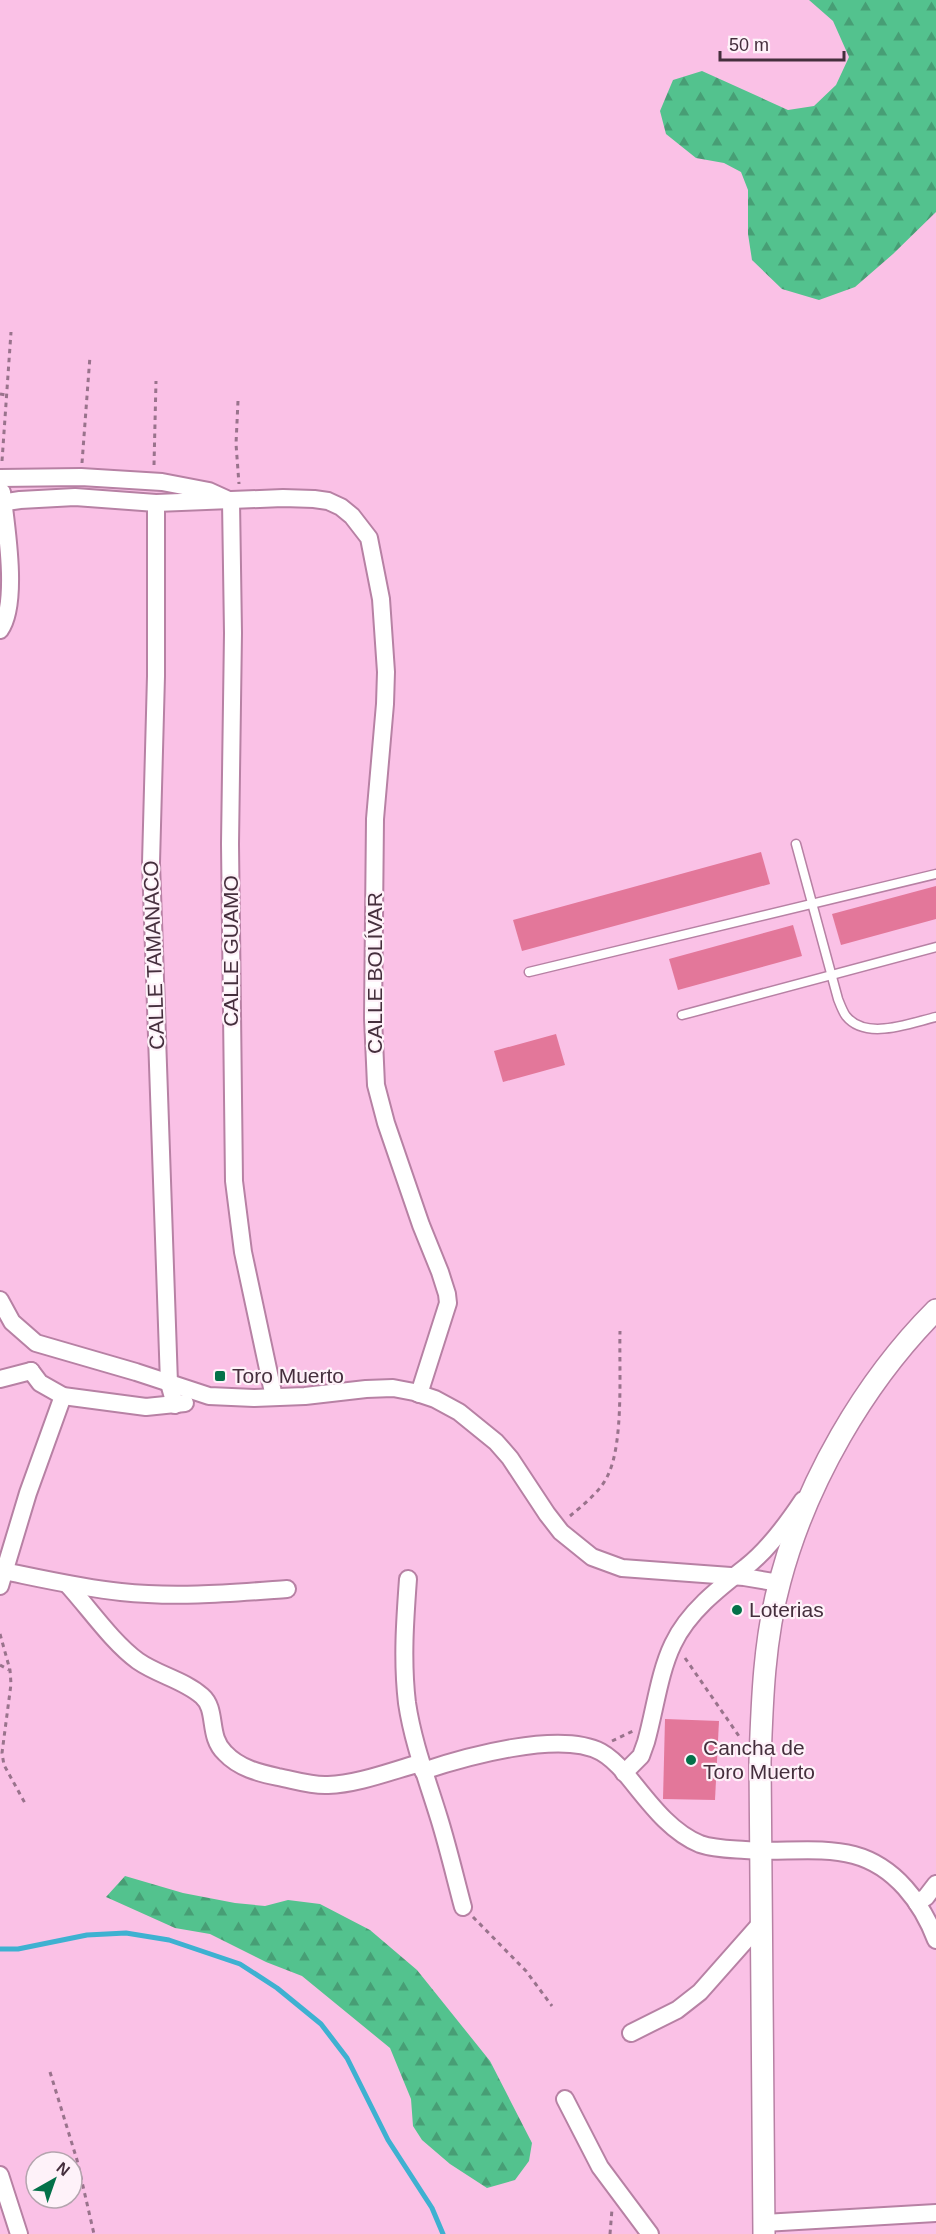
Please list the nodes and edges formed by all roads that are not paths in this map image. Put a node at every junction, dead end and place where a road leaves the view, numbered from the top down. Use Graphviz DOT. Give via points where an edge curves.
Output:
graph roads {
  1 [pos="0,478"];
  2 [pos="123,480"];
  3 [pos="123,501"];
  4 [pos="236,501"];
  5 [pos="2,503"];
  6 [pos="156,503"];
  7 [pos="0,630"];
  8 [pos="796,844"];
  9 [pos="936,874"];
  10 [pos="812,904"];
  11 [pos="936,947"];
  12 [pos="529,972"];
  13 [pos="831,974"];
  14 [pos="682,1015"];
  15 [pos="936,1017"];
  16 [pos="0,1300"];
  17 [pos="936,1310"];
  18 [pos="36,1343"];
  19 [pos="31,1371"];
  20 [pos="0,1379"];
  21 [pos="169,1383"];
  22 [pos="419,1394"];
  23 [pos="63,1396"];
  24 [pos="209,1396"];
  25 [pos="274,1397"];
  26 [pos="175,1405"];
  27 [pos="827,1464"];
  28 [pos="732,1576"];
  29 [pos="2,1578"];
  30 [pos="408,1579"];
  31 [pos="780,1583"];
  32 [pos="67,1584"];
  33 [pos="287,1589"];
  34 [pos="422,1767"];
  35 [pos="624,1773"];
  36 [pos="760,1851"];
  37 [pos="936,1884"];
  38 [pos="917,1903"];
  39 [pos="463,1907"];
  40 [pos="761,1923"];
  41 [pos="936,1940"];
  42 [pos="631,2033"];
  43 [pos="565,2099"];
  44 [pos="0,2175"];
  45 [pos="936,2213"];
  46 [pos="764,2228"];
  47 [pos="19,2234"];
  48 [pos="650,2234"];
  1 -- 2 [label="street"];
  1 -- 5 [label="street"];
  2 -- 3 [label="street"];
  2 -- 4 [label="street" via="184,485"];
  3 -- 5 [label="street" via="75,497"];
  3 -- 6 [label="street"];
  4 -- 6 [label="street"];
  4 -- 22 [label="street, CALLE BOLÍVAR" via="328,501 352,516 369,538 381,599 386,672 375,819 376,1085 447,1294 445,1316"];
  4 -- 25 [label="street, CALLE GUAMO" via="230,844 234,1181 243,1252"];
  5 -- 7 [label="street" via="10,585 9,608"];
  6 -- 21 [label="street, CALLE TAMANACO" via="151,863"];
  8 -- 10 [label="lane"];
  9 -- 10 [label="lane"];
  10 -- 12 [label="lane"];
  10 -- 13 [label="lane"];
  11 -- 13 [label="lane"];
  13 -- 14 [label="lane"];
  13 -- 15 [label="lane" via="846,1017 860,1027 880,1029"];
  16 -- 18 [label="street" via="12,1322"];
  17 -- 27 [label="street" via="877,1381"];
  18 -- 19 [label="street"];
  18 -- 21 [label="street"];
  19 -- 20 [label="street"];
  19 -- 23 [label="street" via="40,1383"];
  21 -- 24 [label="street"];
  21 -- 26 [label="street, CALLE TAMANACO"];
  22 -- 25 [label="street" via="384,1389"];
  22 -- 28 [label="street" via="459,1412 496,1442 557,1527 592,1557 622,1568"];
  23 -- 26 [label="street" via="146,1407"];
  23 -- 29 [label="street"];
  24 -- 25 [label="street"];
  24 -- 26 [label="street"];
  27 -- 28 [label="street" via="778,1534"];
  27 -- 31 [label="street" via="804,1511"];
  28 -- 31 [label="street"];
  28 -- 35 [label="street" via="673,1642 641,1756"];
  29 -- 32 [label="street"];
  30 -- 34 [label="street" via="404,1672 407,1704"];
  31 -- 36 [label="street" via="762,1708"];
  32 -- 33 [label="street" via="121,1592 187,1595"];
  32 -- 34 [label="street" via="139,1662 204,1697 217,1743 238,1764 267,1774 327,1785"];
  34 -- 35 [label="street" via="504,1748 561,1745 599,1751"];
  34 -- 39 [label="street"];
  35 -- 36 [label="street" via="661,1815 689,1838 701,1844"];
  36 -- 38 [label="street" via="854,1855 890,1872"];
  36 -- 40 [label="street"];
  37 -- 38 [label="street"];
  38 -- 41 [label="street"];
  40 -- 42 [label="street" via="700,1992 677,2010"];
  40 -- 46 [label="street"];
  43 -- 48 [label="street" via="600,2166"];
  44 -- 47 [label="street"];
  45 -- 46 [label="street"];
}
